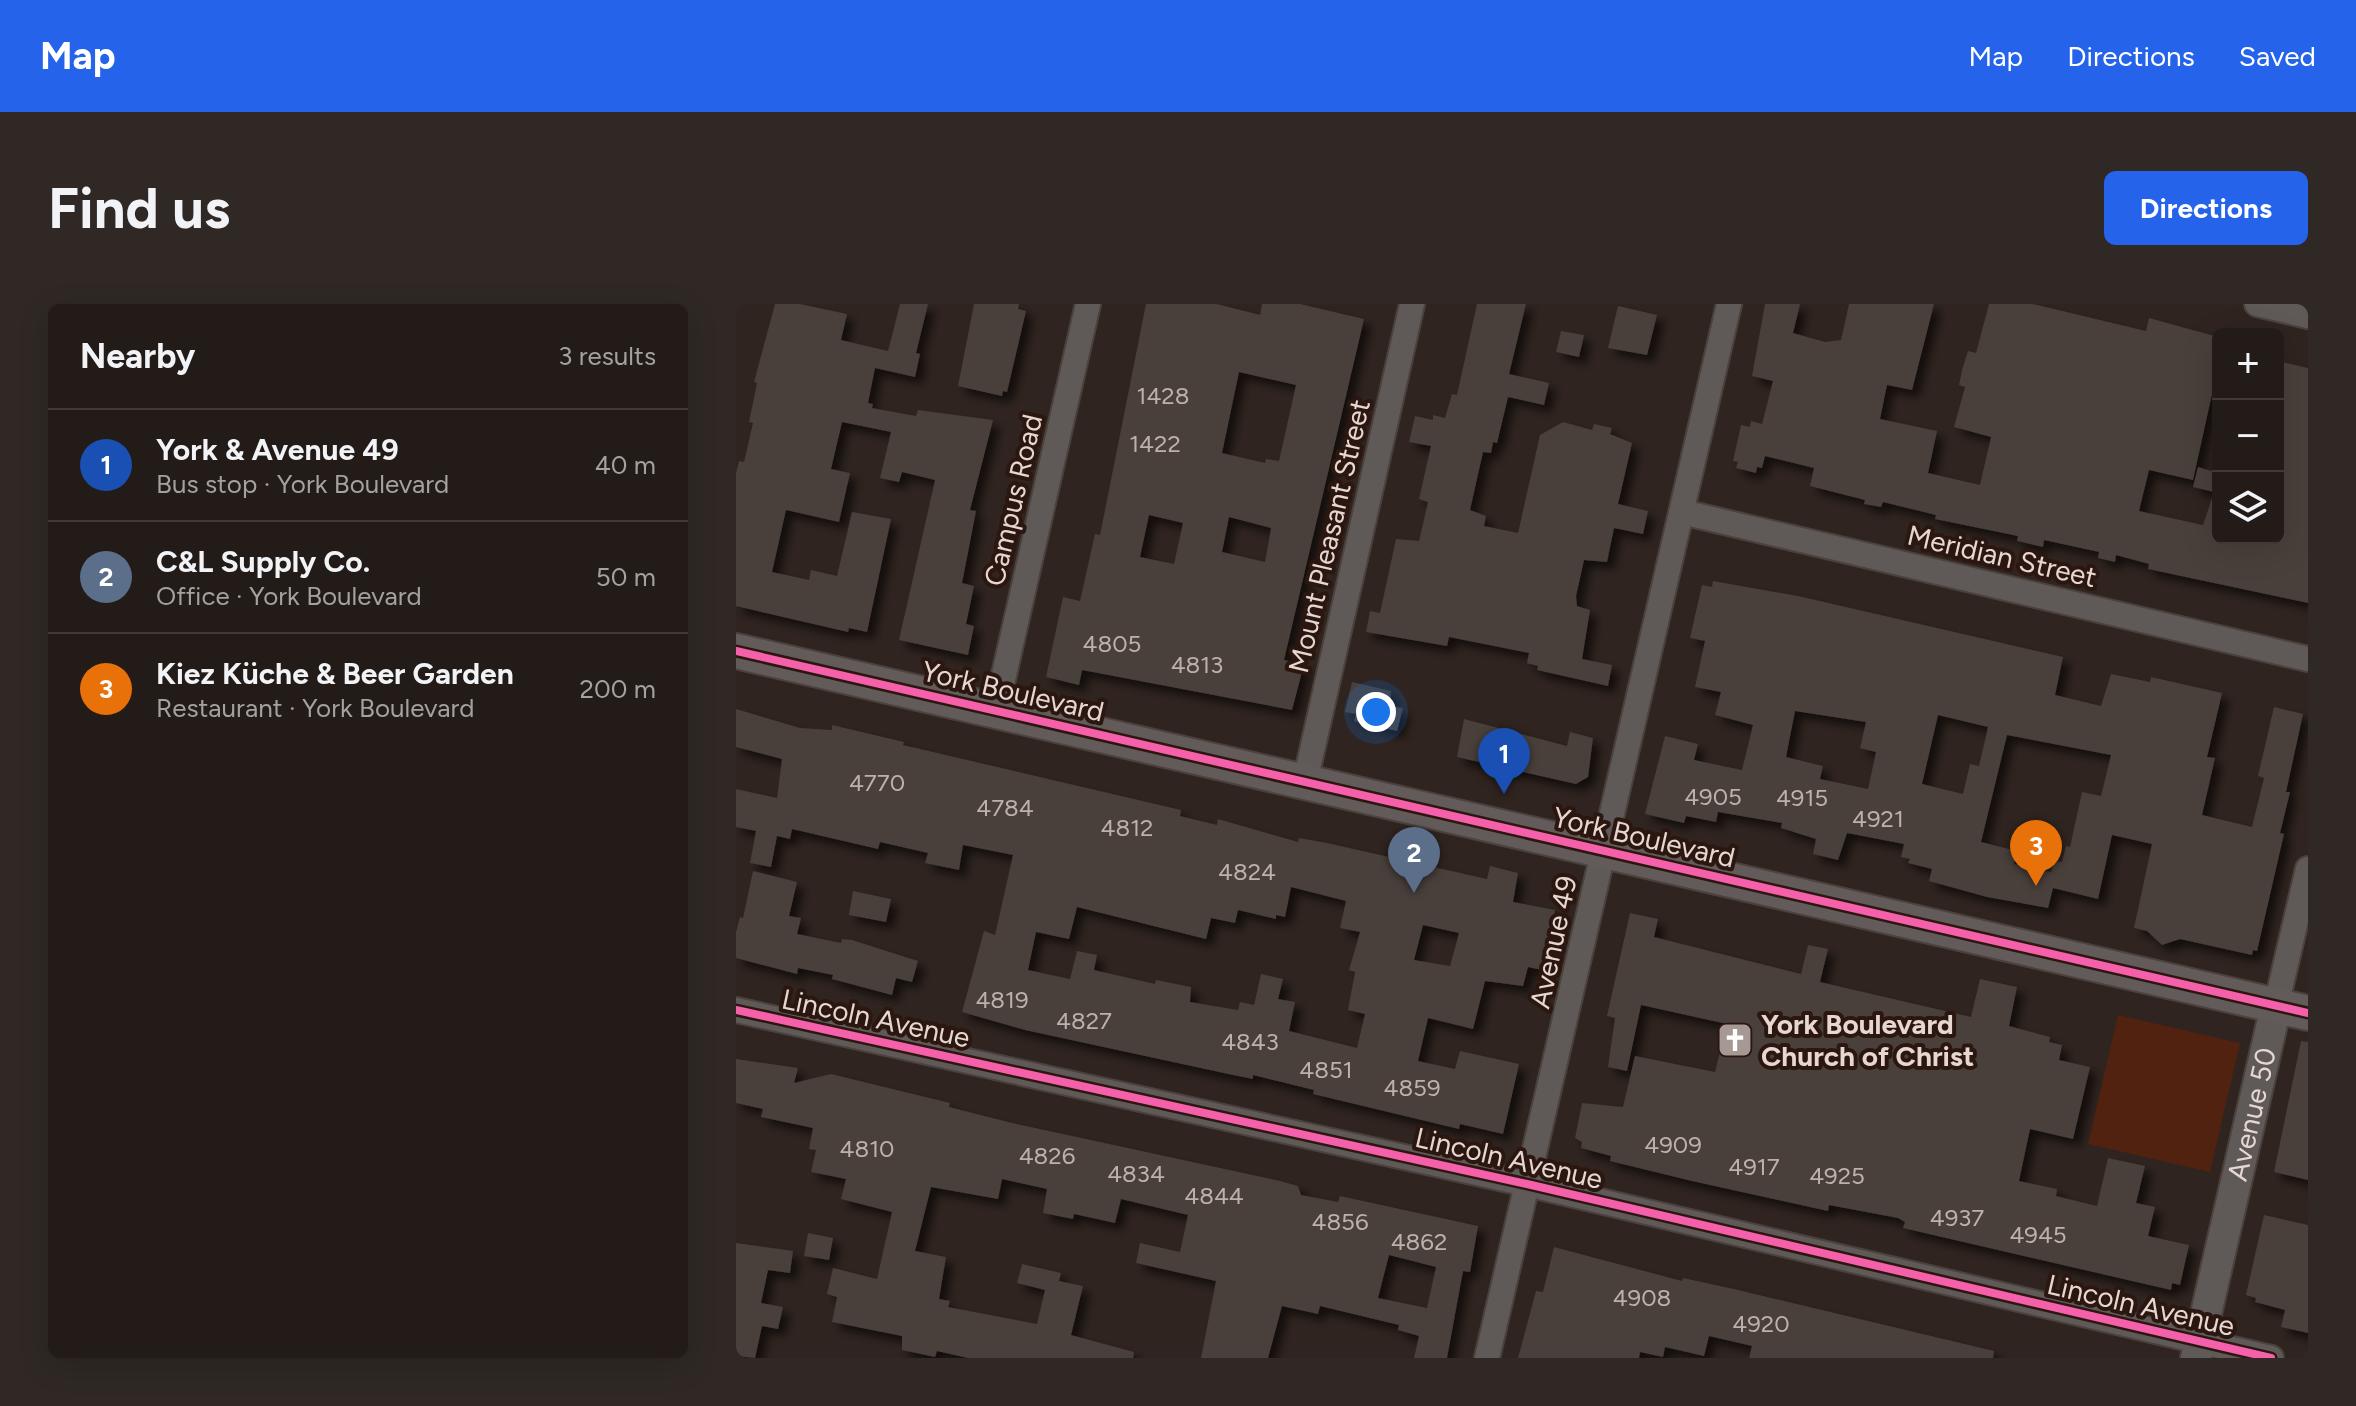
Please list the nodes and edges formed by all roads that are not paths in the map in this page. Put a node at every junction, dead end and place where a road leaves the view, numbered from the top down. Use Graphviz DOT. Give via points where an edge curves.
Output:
graph roads {
  1 [pos="1088,304"];
  2 [pos="1412,304"];
  3 [pos="1729,304"];
  4 [pos="2257,304"];
  5 [pos="2308,316"];
  6 [pos="1682,512"];
  7 [pos="736,651"];
  8 [pos="2308,659"];
  9 [pos="996,710"];
  10 [pos="1305,782"];
  11 [pos="1604,850"];
  12 [pos="2308,869"];
  13 [pos="736,1010"];
  14 [pos="2292,1010"];
  15 [pos="1527,1184"];
  16 [pos="2198,1350"];
  17 [pos="1487,1358"];
  18 [pos="2271,1358"];
  1 -- 9 [label="street, Campus Road"];
  2 -- 10 [label="street, Mount Pleasant Street"];
  3 -- 6 [label="street, Avenue 49"];
  4 -- 5 [label="street"];
  6 -- 8 [label="street, Meridian Street"];
  6 -- 11 [label="street, Avenue 49"];
  7 -- 9 [label="main road, York Boulevard"];
  9 -- 10 [label="main road, York Boulevard"];
  10 -- 11 [label="main road, York Boulevard"];
  11 -- 14 [label="main road, York Boulevard"];
  11 -- 15 [label="street, Avenue 49"];
  12 -- 14 [label="street, Avenue 50"];
  13 -- 15 [label="street, Lincoln Avenue"];
  14 -- 16 [label="street, Avenue 50"];
  15 -- 16 [label="street, Lincoln Avenue"];
  15 -- 17 [label="street, Avenue 49"];
  16 -- 18 [label="street, Lincoln Avenue"];
}
